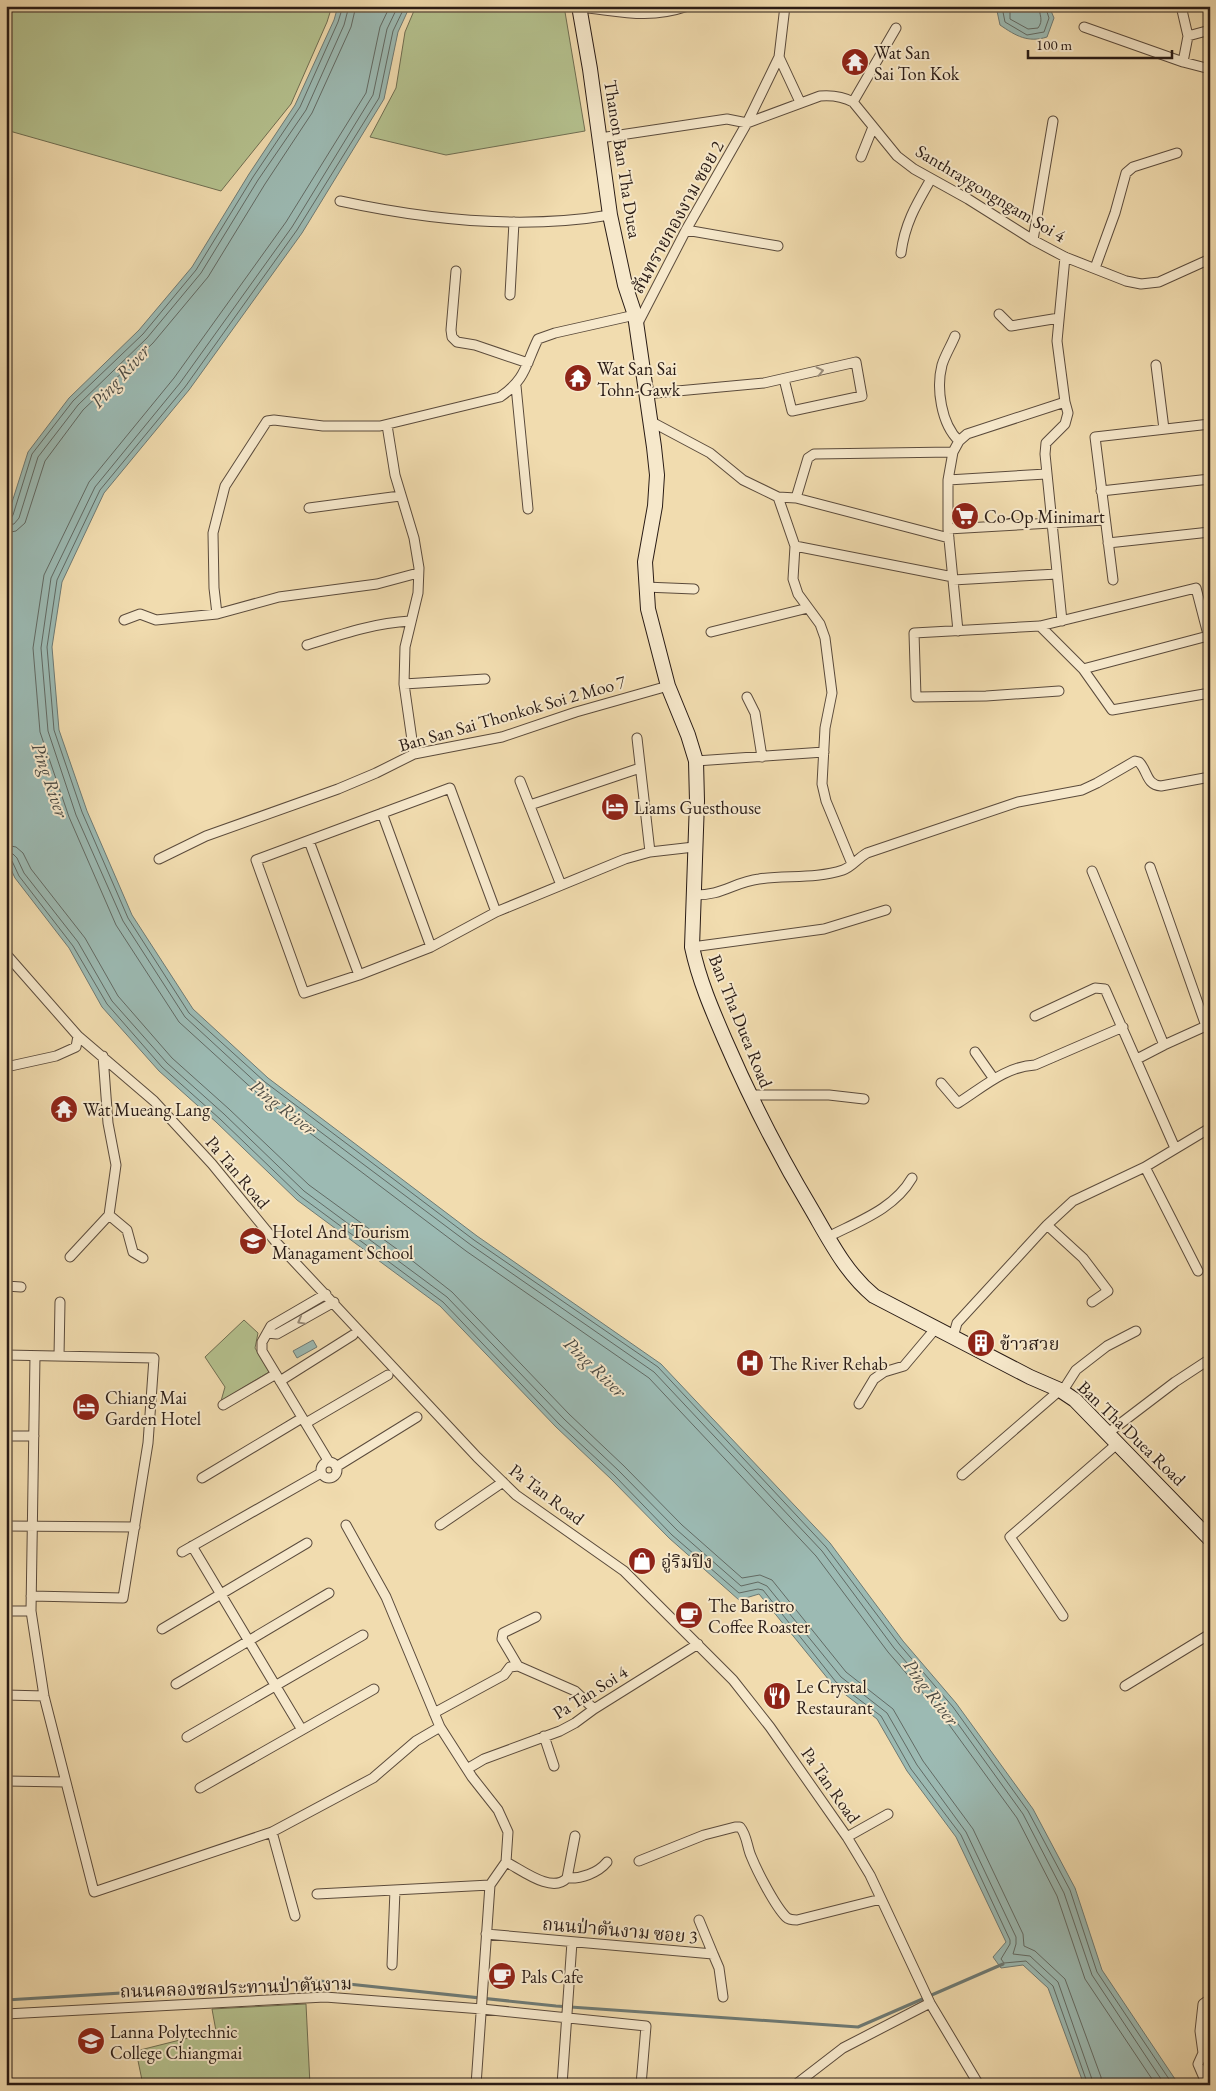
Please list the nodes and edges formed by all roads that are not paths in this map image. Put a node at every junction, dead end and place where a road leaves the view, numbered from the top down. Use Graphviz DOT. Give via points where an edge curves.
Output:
graph roads {
  1 [pos="688,6"];
  2 [pos="785,6"];
  3 [pos="1181,6"];
  4 [pos="580,7"];
  5 [pos="1084,27"];
  6 [pos="896,28"];
  7 [pos="1210,30"];
  8 [pos="1188,36"];
  9 [pos="779,57"];
  10 [pos="1183,62"];
  11 [pos="1210,68"];
  12 [pos="800,102"];
  13 [pos="852,102"];
  14 [pos="1053,121"];
  15 [pos="747,123"];
  16 [pos="874,127"];
  17 [pos="600,138"];
  18 [pos="1177,153"];
  19 [pos="861,157"];
  20 [pos="931,179"];
  21 [pos="340,201"];
  22 [pos="610,214"];
  23 [pos="514,222"];
  24 [pos="686,230"];
  25 [pos="1033,240"];
  26 [pos="778,246"];
  27 [pos="901,252"];
  28 [pos="1065,257"];
  29 [pos="1210,259"];
  30 [pos="1095,268"];
  31 [pos="456,271"];
  32 [pos="510,295"];
  33 [pos="999,314"];
  34 [pos="1059,318"];
  35 [pos="636,320"];
  36 [pos="955,336"];
  37 [pos="528,362"];
  38 [pos="1156,365"];
  39 [pos="784,379"];
  40 [pos="516,386"];
  41 [pos="645,394"];
  42 [pos="1065,402"];
  43 [pos="650,421"];
  44 [pos="387,424"];
  45 [pos="1210,424"];
  46 [pos="1164,429"];
  47 [pos="958,441"];
  48 [pos="953,452"];
  49 [pos="1046,474"];
  50 [pos="1210,479"];
  51 [pos="948,480"];
  52 [pos="1102,491"];
  53 [pos="400,496"];
  54 [pos="778,497"];
  55 [pos="796,498"];
  56 [pos="308,508"];
  57 [pos="528,508"];
  58 [pos="1105,520"];
  59 [pos="1051,524"];
  60 [pos="1210,532"];
  61 [pos="948,533"];
  62 [pos="1108,544"];
  63 [pos="795,546"];
  64 [pos="418,573"];
  65 [pos="1057,574"];
  66 [pos="953,578"];
  67 [pos="1113,580"];
  68 [pos="646,587"];
  69 [pos="694,589"];
  70 [pos="808,608"];
  71 [pos="218,614"];
  72 [pos="124,620"];
  73 [pos="410,621"];
  74 [pos="1062,621"];
  75 [pos="1040,626"];
  76 [pos="958,631"];
  77 [pos="711,632"];
  78 [pos="1209,639"];
  79 [pos="307,646"];
  80 [pos="1083,669"];
  81 [pos="485,679"];
  82 [pos="404,684"];
  83 [pos="668,686"];
  84 [pos="1059,691"];
  85 [pos="1210,693"];
  86 [pos="747,697"];
  87 [pos="637,738"];
  88 [pos="824,752"];
  89 [pos="414,754"];
  90 [pos="762,758"];
  91 [pos="696,761"];
  92 [pos="640,768"];
  93 [pos="1210,777"];
  94 [pos="520,781"];
  95 [pos="530,805"];
  96 [pos="382,814"];
  97 [pos="309,841"];
  98 [pos="694,847"];
  99 [pos="650,852"];
  100 [pos="159,858"];
  101 [pos="852,864"];
  102 [pos="1150,867"];
  103 [pos="1092,871"];
  104 [pos="561,885"];
  105 [pos="693,895"];
  106 [pos="886,910"];
  107 [pos="496,912"];
  108 [pos="431,947"];
  109 [pos="692,947"];
  110 [pos="6,954"];
  111 [pos="9,965"];
  112 [pos="359,975"];
  113 [pos="1035,1016"];
  114 [pos="1123,1027"];
  115 [pos="78,1036"];
  116 [pos="1164,1045"];
  117 [pos="975,1052"];
  118 [pos="103,1056"];
  119 [pos="1136,1060"];
  120 [pos="6,1067"];
  121 [pos="994,1079"];
  122 [pos="941,1083"];
  123 [pos="750,1095"];
  124 [pos="864,1099"];
  125 [pos="1210,1128"];
  126 [pos="1175,1148"];
  127 [pos="1145,1167"];
  128 [pos="912,1178"];
  129 [pos="109,1215"];
  130 [pos="1047,1225"];
  131 [pos="828,1237"];
  132 [pos="70,1257"];
  133 [pos="143,1258"];
  134 [pos="1198,1271"];
  135 [pos="6,1286"];
  136 [pos="21,1287"];
  137 [pos="326,1294"];
  138 [pos="60,1302"];
  139 [pos="334,1302"];
  140 [pos="1092,1302"];
  141 [pos="936,1328"];
  142 [pos="1136,1331"];
  143 [pos="268,1333"];
  144 [pos="353,1336"];
  145 [pos="953,1337"];
  146 [pos="6,1355"];
  147 [pos="36,1356"];
  148 [pos="59,1356"];
  149 [pos="1210,1359"];
  150 [pos="388,1375"];
  151 [pos="278,1377"];
  152 [pos="1061,1390"];
  153 [pos="859,1404"];
  154 [pos="223,1405"];
  155 [pos="417,1417"];
  156 [pos="304,1421"];
  157 [pos="6,1436"];
  158 [pos="34,1436"];
  159 [pos="1113,1438"];
  160 [pos="333,1464"];
  161 [pos="321,1473"];
  162 [pos="962,1475"];
  163 [pos="202,1478"];
  164 [pos="503,1482"];
  165 [pos="346,1525"];
  166 [pos="440,1525"];
  167 [pos="6,1526"];
  168 [pos="32,1526"];
  169 [pos="136,1527"];
  170 [pos="1210,1539"];
  171 [pos="307,1543"];
  172 [pos="192,1546"];
  173 [pos="182,1552"];
  174 [pos="329,1593"];
  175 [pos="220,1594"];
  176 [pos="31,1596"];
  177 [pos="6,1611"];
  178 [pos="31,1611"];
  179 [pos="1063,1616"];
  180 [pos="536,1617"];
  181 [pos="162,1629"];
  182 [pos="1210,1634"];
  183 [pos="363,1635"];
  184 [pos="248,1641"];
  185 [pos="698,1644"];
  186 [pos="518,1666"];
  187 [pos="176,1684"];
  188 [pos="275,1686"];
  189 [pos="1125,1686"];
  190 [pos="374,1689"];
  191 [pos="6,1695"];
  192 [pos="44,1696"];
  193 [pos="594,1709"];
  194 [pos="434,1713"];
  195 [pos="440,1727"];
  196 [pos="302,1730"];
  197 [pos="187,1736"];
  198 [pos="544,1736"];
  199 [pos="554,1766"];
  200 [pos="468,1769"];
  201 [pos="6,1781"];
  202 [pos="65,1782"];
  203 [pos="200,1788"];
  204 [pos="888,1814"];
  205 [pos="272,1832"];
  206 [pos="575,1836"];
  207 [pos="847,1837"];
  208 [pos="639,1861"];
  209 [pos="506,1862"];
  210 [pos="607,1862"];
  211 [pos="567,1878"];
  212 [pos="490,1885"];
  213 [pos="395,1890"];
  214 [pos="317,1894"];
  215 [pos="881,1899"];
  216 [pos="295,1916"];
  217 [pos="699,1920"];
  218 [pos="486,1934"];
  219 [pos="572,1942"];
  220 [pos="713,1954"];
  221 [pos="392,1965"];
  222 [pos="723,1997"];
  223 [pos="1206,2001"];
  224 [pos="930,2003"];
  225 [pos="482,2009"];
  226 [pos="6,2014"];
  227 [pos="568,2018"];
  228 [pos="476,2085"];
  229 [pos="562,2085"];
  230 [pos="641,2085"];
  231 [pos="795,2085"];
  232 [pos="979,2085"];
  233 [pos="1207,2085"];
  1 -- 4 [label="street" via="650,15"];
  2 -- 9 [label="street"];
  3 -- 8 [label="street"];
  4 -- 17 [label="street, Thanon Ban Tha Duea"];
  5 -- 10 [label="street"];
  6 -- 13 [label="street"];
  7 -- 8 [label="street"];
  8 -- 10 [label="street"];
  9 -- 12 [label="street"];
  9 -- 15 [label="street, สันทรายกองงาม ซอย 2"];
  10 -- 11 [label="street"];
  12 -- 13 [label="street" via="829,95 845,97"];
  12 -- 15 [label="street"];
  13 -- 16 [label="street, Santhraygongngam Soi 4"];
  14 -- 25 [label="street"];
  15 -- 17 [label="street" via="727,119"];
  15 -- 24 [label="street, สันทรายกองงาม ซอย 2"];
  16 -- 19 [label="street"];
  16 -- 20 [label="street, Santhraygongngam Soi 4" via="897,156"];
  17 -- 22 [label="street, Thanon Ban Tha Duea"];
  18 -- 30 [label="street" via="1133,167 1126,173"];
  20 -- 25 [label="street, Santhraygongngam Soi 4" via="968,198"];
  20 -- 27 [label="street" via="910,214"];
  21 -- 23 [label="street" via="387,211"];
  22 -- 23 [label="street" via="585,219"];
  22 -- 35 [label="street, Thanon Ban Tha Duea"];
  23 -- 32 [label="street"];
  24 -- 26 [label="street"];
  24 -- 35 [label="street, สันทรายกองงาม ซอย 2"];
  25 -- 28 [label="street, Santhraygongngam Soi 4"];
  28 -- 30 [label="street, Santhraygongngam Soi 4"];
  28 -- 34 [label="street"];
  29 -- 30 [label="street, Santhraygongngam Soi 4" via="1159,282 1141,284"];
  31 -- 37 [label="street" via="452,337 457,342"];
  33 -- 34 [label="street" via="1011,326"];
  34 -- 42 [label="street" via="1057,341"];
  35 -- 37 [label="street" via="555,333 538,339"];
  35 -- 41 [label="street, Ban Tha Duea Road"];
  36 -- 47 [label="street" via="942,364 940,378 945,420"];
  37 -- 40 [label="street"];
  38 -- 46 [label="street"];
  39 -- 39 [label="street, one-way" via="856,362 862,396 792,410"];
  39 -- 41 [label="street"];
  40 -- 44 [label="street" via="500,397"];
  40 -- 57 [label="street"];
  41 -- 43 [label="street, Ban Tha Duea Road"];
  42 -- 47 [label="street" via="967,434"];
  42 -- 49 [label="street" via="1068,413 1065,424 1046,443"];
  43 -- 54 [label="street" via="710,453 743,480"];
  43 -- 68 [label="street, Ban Tha Duea Road" via="657,475 645,562"];
  44 -- 53 [label="street"];
  44 -- 71 [label="street" via="323,426 267,421 224,486 213,533"];
  45 -- 46 [label="street"];
  46 -- 52 [label="street" via="1095,437"];
  47 -- 48 [label="street"];
  48 -- 51 [label="street"];
  48 -- 55 [label="street" via="814,454 808,458"];
  49 -- 51 [label="street"];
  49 -- 59 [label="street"];
  50 -- 52 [label="street"];
  51 -- 61 [label="street"];
  52 -- 58 [label="street"];
  53 -- 56 [label="street"];
  53 -- 64 [label="street" via="414,538"];
  54 -- 55 [label="street"];
  54 -- 63 [label="street"];
  55 -- 61 [label="street"];
  58 -- 59 [label="street"];
  58 -- 62 [label="street"];
  59 -- 61 [label="street"];
  59 -- 65 [label="street"];
  60 -- 62 [label="street"];
  61 -- 66 [label="street"];
  62 -- 67 [label="street"];
  63 -- 66 [label="street"];
  63 -- 70 [label="street" via="792,579"];
  64 -- 71 [label="street" via="377,584 279,597"];
  64 -- 73 [label="street" via="418,593"];
  65 -- 66 [label="street"];
  65 -- 74 [label="street"];
  66 -- 76 [label="street"];
  68 -- 69 [label="street"];
  68 -- 83 [label="street, Ban Tha Duea Road" via="648,609"];
  70 -- 77 [label="street"];
  70 -- 88 [label="street" via="820,624 825,638 832,693"];
  71 -- 72 [label="street" via="156,620 140,614"];
  73 -- 79 [label="street" via="384,622"];
  73 -- 82 [label="street" via="405,647"];
  74 -- 75 [label="street"];
  74 -- 78 [label="street" via="1196,588"];
  75 -- 76 [label="street"];
  75 -- 80 [label="street"];
  76 -- 84 [label="street" via="914,633 916,697"];
  78 -- 80 [label="street"];
  80 -- 85 [label="street" via="1112,710"];
  81 -- 82 [label="street"];
  82 -- 89 [label="street"];
  83 -- 89 [label="street, Ban San Sai Thonkok Soi 2 Moo 7" via="502,736"];
  83 -- 91 [label="street, Ban Tha Duea Road"];
  86 -- 90 [label="street" via="755,713"];
  87 -- 92 [label="street"];
  88 -- 90 [label="street"];
  88 -- 101 [label="street" via="822,784 826,801"];
  89 -- 100 [label="street, Ban San Sai Thonkok Soi 2 Moo 7" via="376,774 226,828"];
  90 -- 91 [label="street"];
  91 -- 98 [label="street, Ban Tha Duea Road"];
  92 -- 95 [label="street"];
  92 -- 99 [label="street"];
  93 -- 101 [label="street" via="1154,785 1142,765 1135,761 1082,790 1018,802 867,853"];
  94 -- 95 [label="street"];
  95 -- 104 [label="street"];
  96 -- 97 [label="street"];
  96 -- 107 [label="street" via="450,788"];
  96 -- 108 [label="street"];
  97 -- 112 [label="street"];
  97 -- 112 [label="street" via="256,860 304,992"];
  98 -- 99 [label="street"];
  98 -- 105 [label="street, Ban Tha Duea Road"];
  99 -- 104 [label="street"];
  101 -- 105 [label="street" via="827,874 757,879 709,896"];
  102 -- 116 [label="street" via="1206,1026"];
  103 -- 116 [label="street"];
  104 -- 107 [label="street"];
  105 -- 109 [label="street, Ban Tha Duea Road"];
  106 -- 109 [label="street" via="824,929"];
  107 -- 108 [label="street"];
  108 -- 112 [label="street"];
  109 -- 123 [label="street, Ban Tha Duea Road" via="707,997"];
  110 -- 111 [label="street, Pa Tan Road"];
  111 -- 115 [label="street, Pa Tan Road"];
  113 -- 114 [label="street" via="1095,988 1105,989"];
  114 -- 119 [label="street"];
  114 -- 121 [label="street"];
  115 -- 118 [label="street, Pa Tan Road"];
  115 -- 120 [label="street" via="76,1047 56,1056"];
  116 -- 119 [label="street"];
  117 -- 121 [label="street"];
  118 -- 129 [label="street" via="108,1123 116,1165"];
  118 -- 137 [label="street, Pa Tan Road" via="154,1101 212,1164 275,1241"];
  119 -- 126 [label="street"];
  121 -- 122 [label="street" via="958,1103"];
  123 -- 124 [label="street" via="829,1095"];
  123 -- 131 [label="street, Ban Tha Duea Road" via="779,1154"];
  125 -- 126 [label="street"];
  126 -- 127 [label="street"];
  127 -- 130 [label="street" via="1073,1201"];
  127 -- 134 [label="street"];
  128 -- 131 [label="street" via="888,1206"];
  129 -- 132 [label="street"];
  129 -- 133 [label="street" via="128,1230 133,1252"];
  130 -- 140 [label="street" via="1083,1258 1108,1291"];
  130 -- 145 [label="street" via="957,1323"];
  131 -- 141 [label="street, Ban Tha Duea Road" via="845,1266 866,1290"];
  135 -- 136 [label="street"];
  137 -- 139 [label="street, Pa Tan Road"];
  137 -- 143 [label="street" via="271,1326"];
  138 -- 148 [label="street"];
  139 -- 143 [label="street, one-way" via="277,1334"];
  139 -- 164 [label="street, Pa Tan Road"];
  141 -- 145 [label="street, Ban Tha Duea Road"];
  141 -- 153 [label="street" via="904,1366 884,1372 874,1380"];
  142 -- 152 [label="street" via="1107,1346 1076,1370"];
  143 -- 151 [label="street" via="262,1342 262,1351"];
  144 -- 151 [label="street"];
  145 -- 152 [label="street, Ban Tha Duea Road"];
  146 -- 147 [label="street"];
  147 -- 148 [label="street"];
  147 -- 158 [label="street"];
  148 -- 169 [label="street" via="154,1358 148,1443"];
  149 -- 159 [label="street" via="1175,1382"];
  150 -- 156 [label="street"];
  151 -- 154 [label="street"];
  151 -- 156 [label="street"];
  152 -- 159 [label="street, Ban Tha Duea Road"];
  152 -- 162 [label="street"];
  155 -- 160 [label="street"];
  156 -- 160 [label="street"];
  156 -- 163 [label="street"];
  157 -- 158 [label="street"];
  158 -- 168 [label="street"];
  159 -- 170 [label="street, Ban Tha Duea Road"];
  159 -- 179 [label="street" via="1010,1537"];
  160 -- 161 [label="street" via="323,1464"];
  160 -- 161 [label="street" via="337,1471 333,1477 326,1478"];
  161 -- 172 [label="street"];
  164 -- 166 [label="street"];
  164 -- 185 [label="street, Pa Tan Road" via="530,1506 624,1571"];
  165 -- 194 [label="street" via="386,1597"];
  167 -- 168 [label="street"];
  168 -- 169 [label="street"];
  168 -- 176 [label="street"];
  169 -- 176 [label="street" via="123,1598"];
  171 -- 175 [label="street"];
  172 -- 173 [label="street"];
  172 -- 175 [label="street"];
  174 -- 184 [label="street"];
  175 -- 181 [label="street"];
  175 -- 184 [label="street"];
  176 -- 178 [label="street"];
  177 -- 178 [label="street"];
  178 -- 192 [label="street"];
  180 -- 186 [label="street" via="503,1633 502,1639"];
  182 -- 189 [label="street"];
  183 -- 188 [label="street"];
  184 -- 187 [label="street"];
  184 -- 188 [label="street"];
  185 -- 193 [label="street, Pa Tan Soi 4"];
  185 -- 207 [label="street, Pa Tan Road" via="733,1680 770,1727"];
  186 -- 193 [label="street" via="575,1692"];
  186 -- 194 [label="street" via="510,1667 504,1675"];
  188 -- 196 [label="street"];
  188 -- 197 [label="street"];
  190 -- 196 [label="street"];
  191 -- 192 [label="street"];
  192 -- 202 [label="street"];
  193 -- 198 [label="street, Pa Tan Soi 4" via="575,1723"];
  194 -- 195 [label="street"];
  195 -- 200 [label="street"];
  195 -- 205 [label="street" via="416,1741 373,1778"];
  196 -- 203 [label="street"];
  198 -- 199 [label="street"];
  198 -- 200 [label="street, Pa Tan Soi 4" via="484,1759"];
  200 -- 209 [label="street" via="498,1810 508,1832"];
  201 -- 202 [label="street"];
  202 -- 205 [label="street" via="94,1892"];
  204 -- 207 [label="street"];
  205 -- 216 [label="street"];
  206 -- 211 [label="street"];
  207 -- 215 [label="street, Pa Tan Road"];
  208 -- 215 [label="street" via="704,1835 735,1827 744,1832 751,1856 770,1893 790,1920"];
  209 -- 211 [label="street" via="554,1884 563,1883"];
  209 -- 212 [label="street"];
  210 -- 211 [label="street" via="585,1876"];
  212 -- 213 [label="street"];
  212 -- 218 [label="street"];
  213 -- 214 [label="street"];
  213 -- 221 [label="street"];
  215 -- 224 [label="street, Pa Tan Road"];
  217 -- 220 [label="street, ถนนป่าตันงาม ซอย 3"];
  218 -- 219 [label="street, ถนนป่าตันงาม ซอย 3"];
  218 -- 225 [label="street"];
  219 -- 220 [label="street, ถนนป่าตันงาม ซอย 3"];
  219 -- 227 [label="street"];
  220 -- 222 [label="street" via="719,1968"];
  223 -- 233 [label="street" via="1200,2031 1203,2053 1198,2064"];
  224 -- 231 [label="street" via="843,2048"];
  224 -- 232 [label="street, Pa Tan Road"];
  225 -- 226 [label="street, ถนนคลองชลประทานป่าตันงาม" via="325,1997"];
  225 -- 227 [label="street, ถนนคลองชลประทานป่าตันงาม"];
  225 -- 228 [label="street"];
  227 -- 229 [label="street"];
  227 -- 230 [label="street, ถนนคลองชลประทานป่าตันงาม" via="646,2026"];
}
